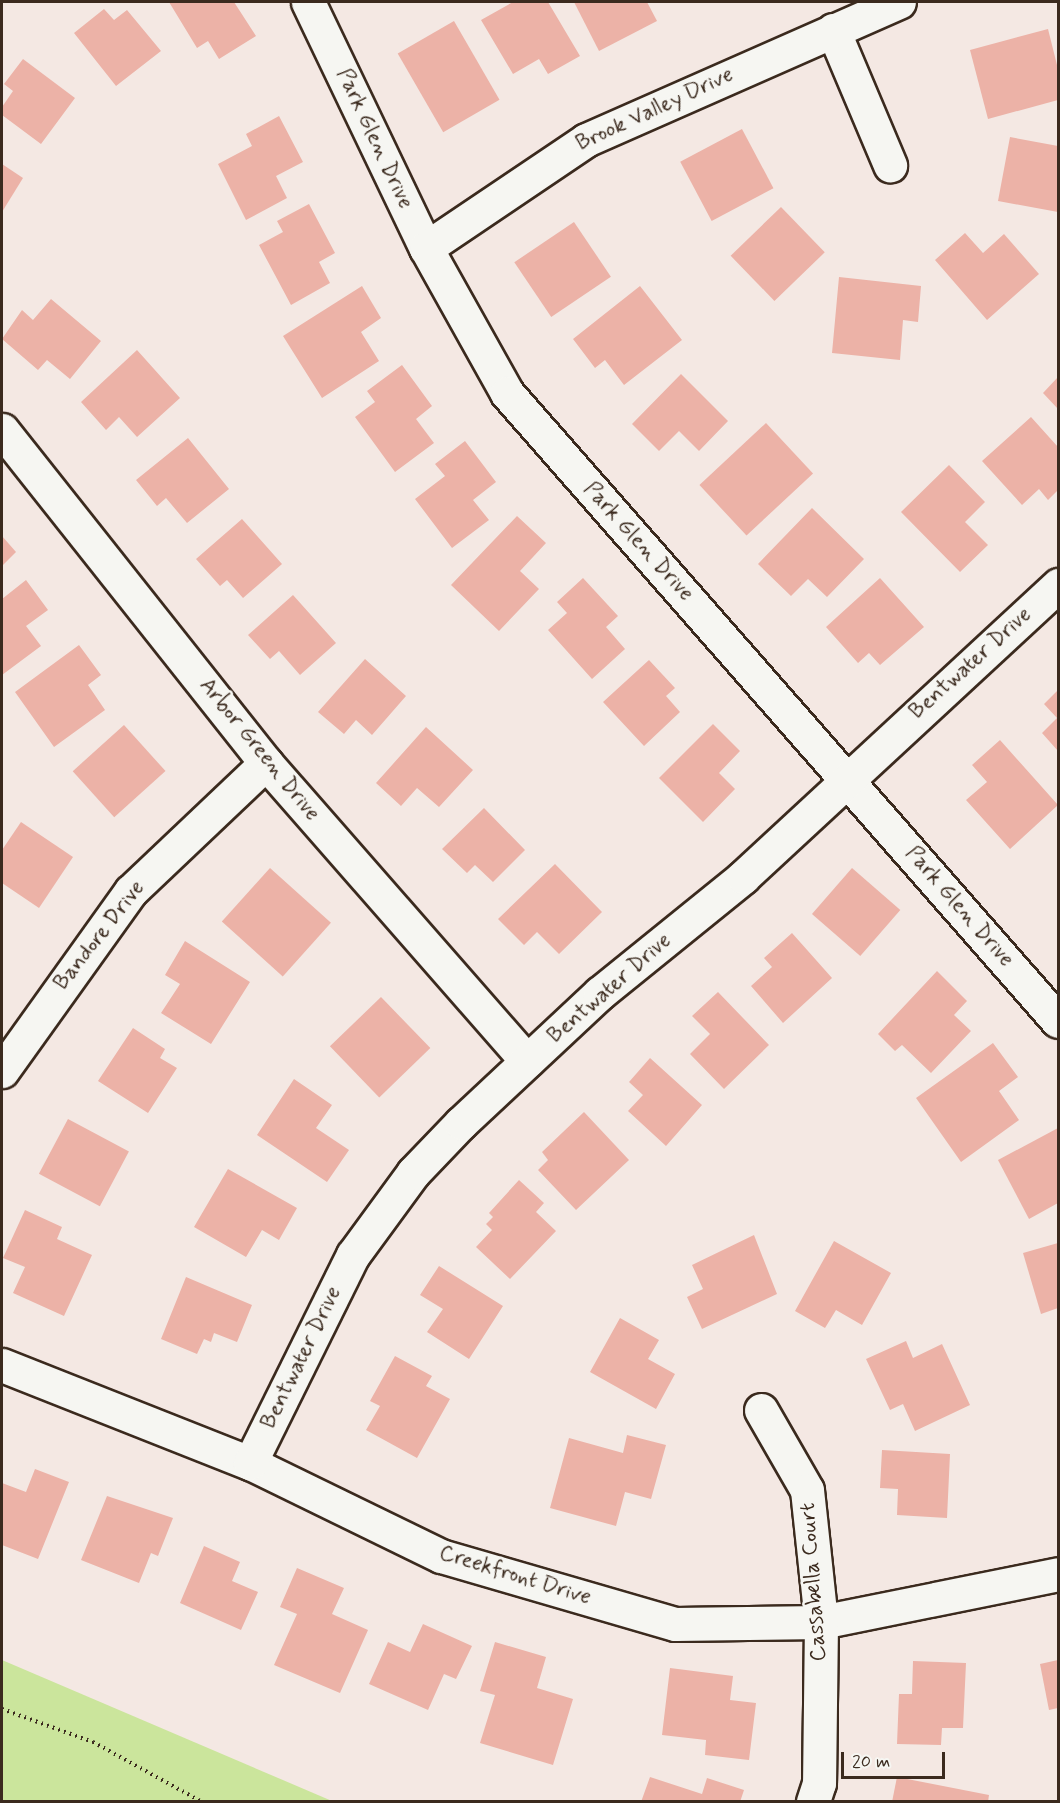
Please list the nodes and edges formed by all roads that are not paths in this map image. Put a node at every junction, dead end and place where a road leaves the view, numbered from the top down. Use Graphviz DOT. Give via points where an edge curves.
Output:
graph roads {
  1 [pos="309,2"];
  2 [pos="899,2"];
  3 [pos="833,30"];
  4 [pos="890,165"];
  5 [pos="426,248"];
  6 [pos="2,430"];
  7 [pos="1059,585"];
  8 [pos="266,763"];
  9 [pos="848,778"];
  10 [pos="1059,1021"];
  11 [pos="527,1060"];
  12 [pos="2,1071"];
  13 [pos="2,1365"];
  14 [pos="761,1410"];
  15 [pos="250,1464"];
  16 [pos="1059,1574"];
  17 [pos="821,1622"];
  18 [pos="813,1802"];
  1 -- 5 [label="street, Park Glen Drive"];
  2 -- 3 [label="street, Brook Valley Drive"];
  3 -- 4 [label="street"];
  3 -- 5 [label="street, Brook Valley Drive" via="586,140"];
  5 -- 9 [label="street, Park Glen Drive" via="507,393"];
  6 -- 8 [label="street, Arbor Green Drive"];
  7 -- 9 [label="street, Bentwater Drive"];
  8 -- 11 [label="street, Arbor Green Drive"];
  8 -- 12 [label="street, Bandore Drive" via="131,891"];
  9 -- 10 [label="street, Park Glen Drive"];
  9 -- 11 [label="street, Bentwater Drive" via="743,878 600,993"];
  11 -- 15 [label="street, Bentwater Drive" via="413,1173 353,1255"];
  13 -- 15 [label="street, Creekfront Drive"];
  14 -- 17 [label="street, Cassabella Court" via="807,1490"];
  15 -- 17 [label="street, Creekfront Drive" via="441,1556 675,1624"];
  16 -- 17 [label="street, Creekfront Drive"];
  17 -- 18 [label="street, Cassabella Court" via="819,1783"];
}
